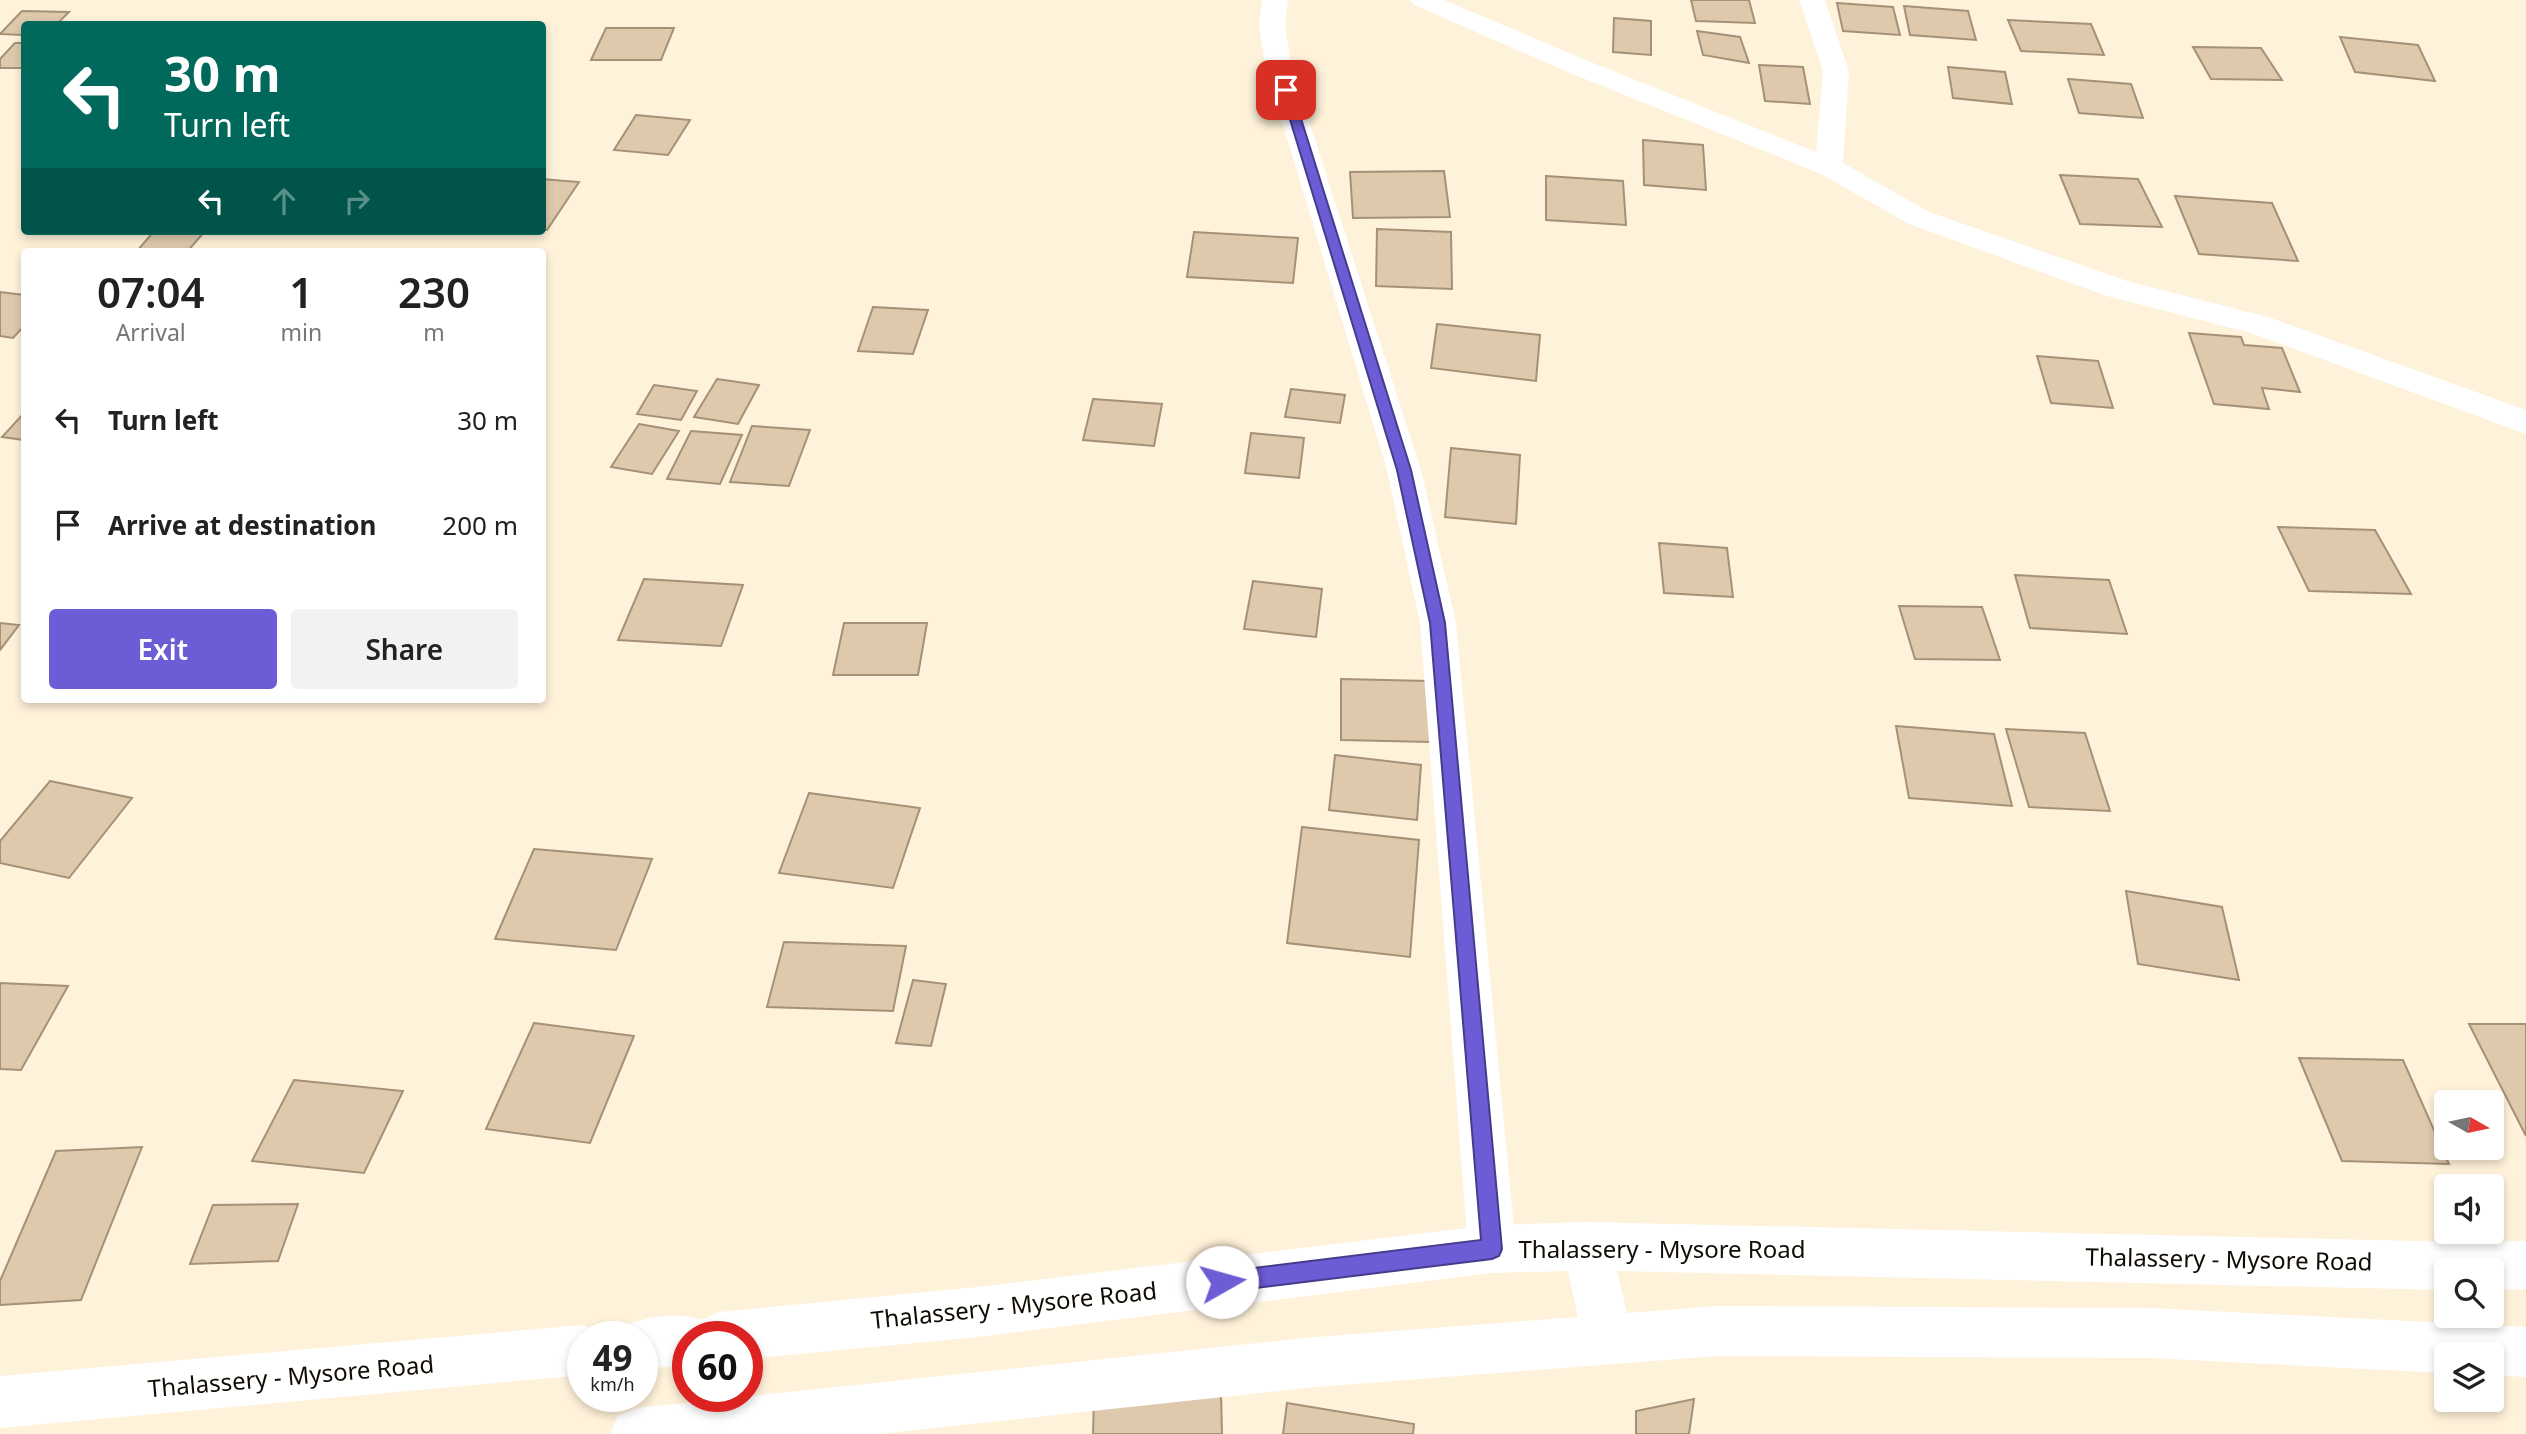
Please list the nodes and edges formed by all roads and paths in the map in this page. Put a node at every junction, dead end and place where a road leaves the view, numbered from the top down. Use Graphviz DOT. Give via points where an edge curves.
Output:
graph roads {
  1 [pos="1275,0"];
  2 [pos="1423,0"];
  3 [pos="1812,0"];
  4 [pos="1829,167"];
  5 [pos="2526,422"];
  6 [pos="1587,1246"];
  7 [pos="1492,1249"];
  8 [pos="2526,1265"];
  9 [pos="763,1333"];
  10 [pos="1608,1340"];
  11 [pos="567,1351"];
  12 [pos="2526,1352"];
  13 [pos="0,1402"];
  14 [pos="636,1434"];
  1 -- 7 [label="street" via="1272,25 1278,65 1404,470 1438,623"];
  2 -- 4 [label="street"];
  3 -- 4 [label="street" via="1836,71"];
  4 -- 5 [label="street" via="1919,218 2118,289 2260,324"];
  6 -- 7 [label="street, Thalassery - Mysore Road"];
  6 -- 8 [label="street, Thalassery - Mysore Road"];
  6 -- 10 [label="street"];
  7 -- 9 [label="street, Thalassery - Mysore Road" via="978,1312"];
  10 -- 12 [label="street" via="1717,1331 2150,1334"];
  10 -- 14 [label="street" via="1316,1362"];
  11 -- 13 [label="street, Thalassery - Mysore Road"];
}
